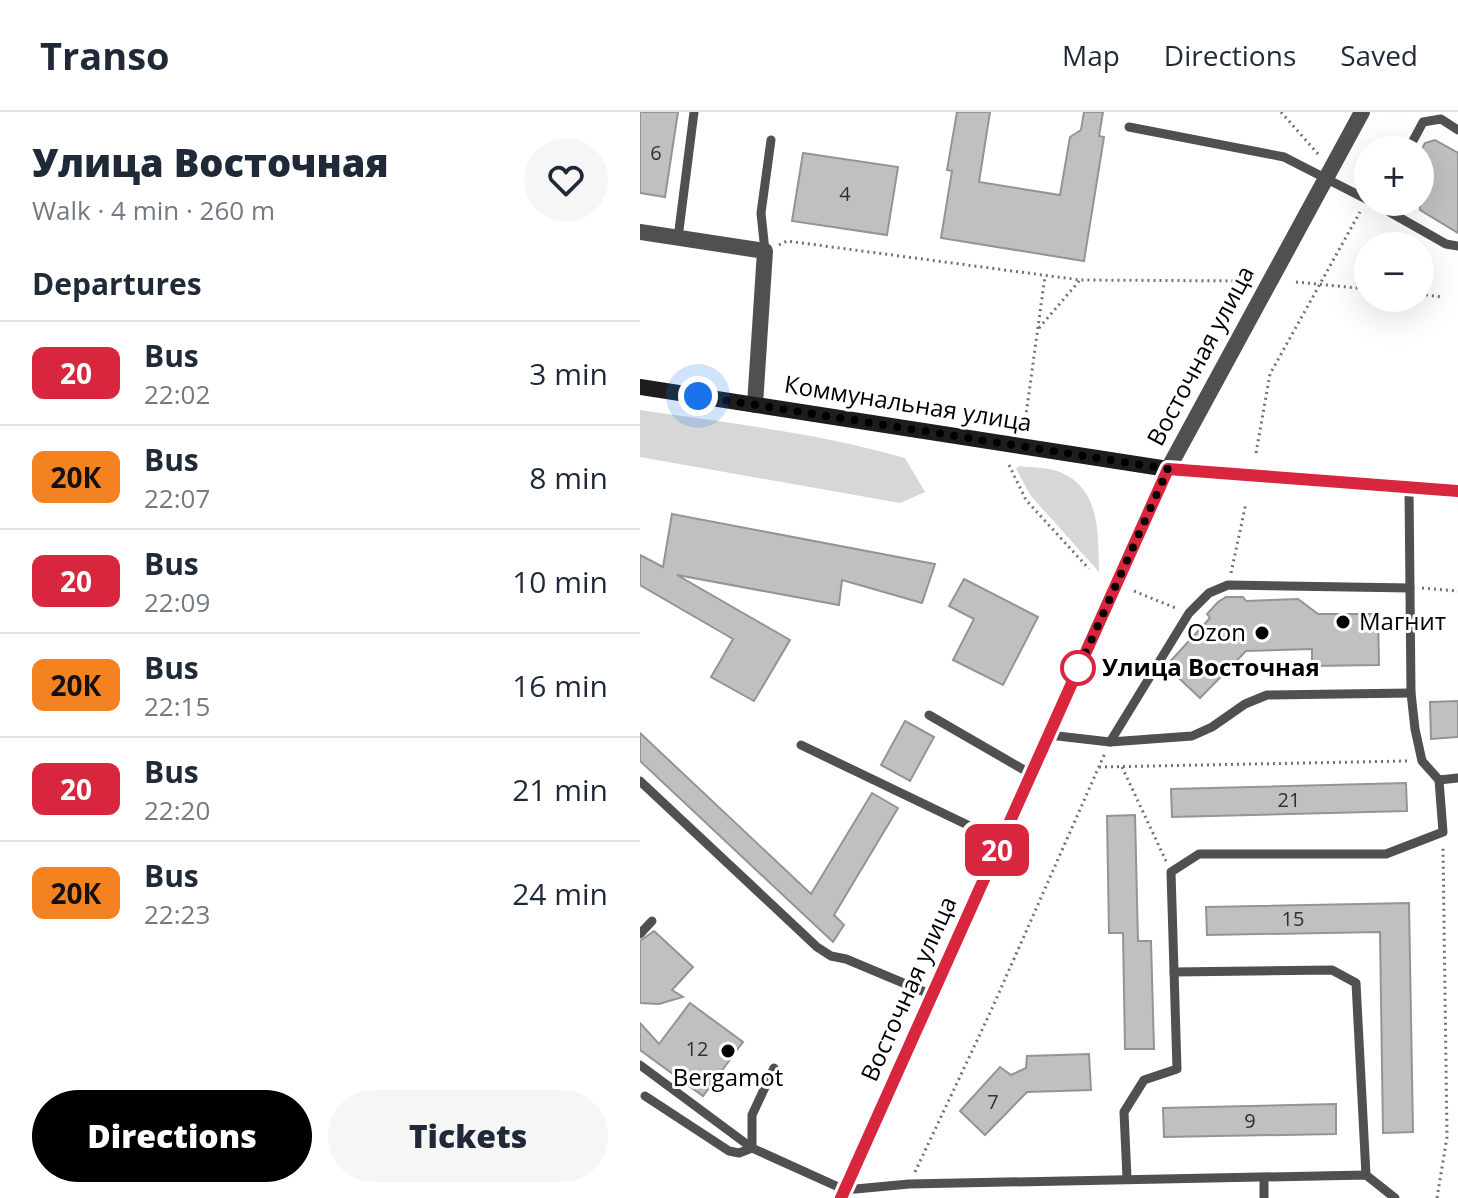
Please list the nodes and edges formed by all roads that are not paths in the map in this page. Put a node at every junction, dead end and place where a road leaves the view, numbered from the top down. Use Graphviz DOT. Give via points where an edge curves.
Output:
graph roads {
  1 [pos="694,112"];
  2 [pos="1362,112"];
  3 [pos="1129,127"];
  4 [pos="1458,130"];
  5 [pos="1416,136"];
  6 [pos="771,140"];
  7 [pos="1327,172"];
  8 [pos="1354,190"];
  9 [pos="1397,216"];
  10 [pos="640,232"];
  11 [pos="678,238"];
  12 [pos="1458,246"];
  13 [pos="765,251"];
  14 [pos="640,387"];
  15 [pos="755,405"];
  16 [pos="1168,469"];
  17 [pos="1409,488"];
  18 [pos="1458,491"];
  19 [pos="1410,588"];
  20 [pos="1411,693"];
  21 [pos="929,715"];
  22 [pos="1049,735"];
  23 [pos="1110,742"];
  24 [pos="801,745"];
  25 [pos="1031,774"];
  26 [pos="1458,778"];
  27 [pos="1439,780"];
  28 [pos="640,781"];
  29 [pos="1001,841"];
  30 [pos="652,921"];
  31 [pos="640,934"];
  32 [pos="1174,972"];
  33 [pos="932,995"];
  34 [pos="640,1065"];
  35 [pos="774,1068"];
  36 [pos="645,1096"];
  37 [pos="752,1148"];
  38 [pos="1366,1175"];
  39 [pos="1127,1178"];
  40 [pos="1264,1178"];
  41 [pos="843,1194"];
  42 [pos="1264,1198"];
  43 [pos="1395,1198"];
  1 -- 11 [label="lane"];
  2 -- 7 [label="street, Восточная улица"];
  3 -- 7 [label="lane" via="1284,157"];
  4 -- 5 [label="lane" via="1441,119 1423,122"];
  6 -- 13 [label="lane" via="761,213"];
  7 -- 8 [label="lane"];
  7 -- 16 [label="street, Восточная улица"];
  9 -- 12 [label="lane"];
  10 -- 11 [label="street"];
  11 -- 13 [label="street"];
  13 -- 15 [label="street"];
  14 -- 15 [label="main road, Коммунальная улица"];
  15 -- 16 [label="main road, Коммунальная улица"];
  16 -- 17 [label="main road, Коммунальная улица"];
  16 -- 22 [label="main road, Восточная улица"];
  17 -- 18 [label="main road, Коммунальная улица"];
  17 -- 19 [label="lane"];
  19 -- 20 [label="lane"];
  19 -- 23 [label="lane" via="1228,585 1209,593 1189,613"];
  20 -- 23 [label="lane" via="1267,695 1192,736"];
  20 -- 27 [label="lane" via="1422,761"];
  21 -- 25 [label="lane"];
  22 -- 23 [label="lane"];
  22 -- 25 [label="main road, Восточная улица"];
  24 -- 29 [label="lane"];
  25 -- 29 [label="main road, Восточная улица"];
  26 -- 27 [label="lane"];
  27 -- 32 [label="lane" via="1443,832 1386,854 1199,854 1171,872"];
  28 -- 33 [label="lane" via="817,947"];
  29 -- 33 [label="main road, Восточная улица"];
  30 -- 31 [label="lane"];
  32 -- 38 [label="lane" via="1332,970 1356,983"];
  32 -- 39 [label="lane" via="1177,1069 1144,1080 1124,1112"];
  33 -- 41 [label="main road, Восточная улица"];
  34 -- 37 [label="lane"];
  35 -- 37 [label="lane" via="752,1115"];
  36 -- 37 [label="lane" via="729,1151"];
  37 -- 41 [label="lane"];
  38 -- 40 [label="lane"];
  38 -- 43 [label="lane"];
  39 -- 40 [label="lane"];
  39 -- 41 [label="lane" via="909,1184"];
  40 -- 42 [label="lane"];
}
